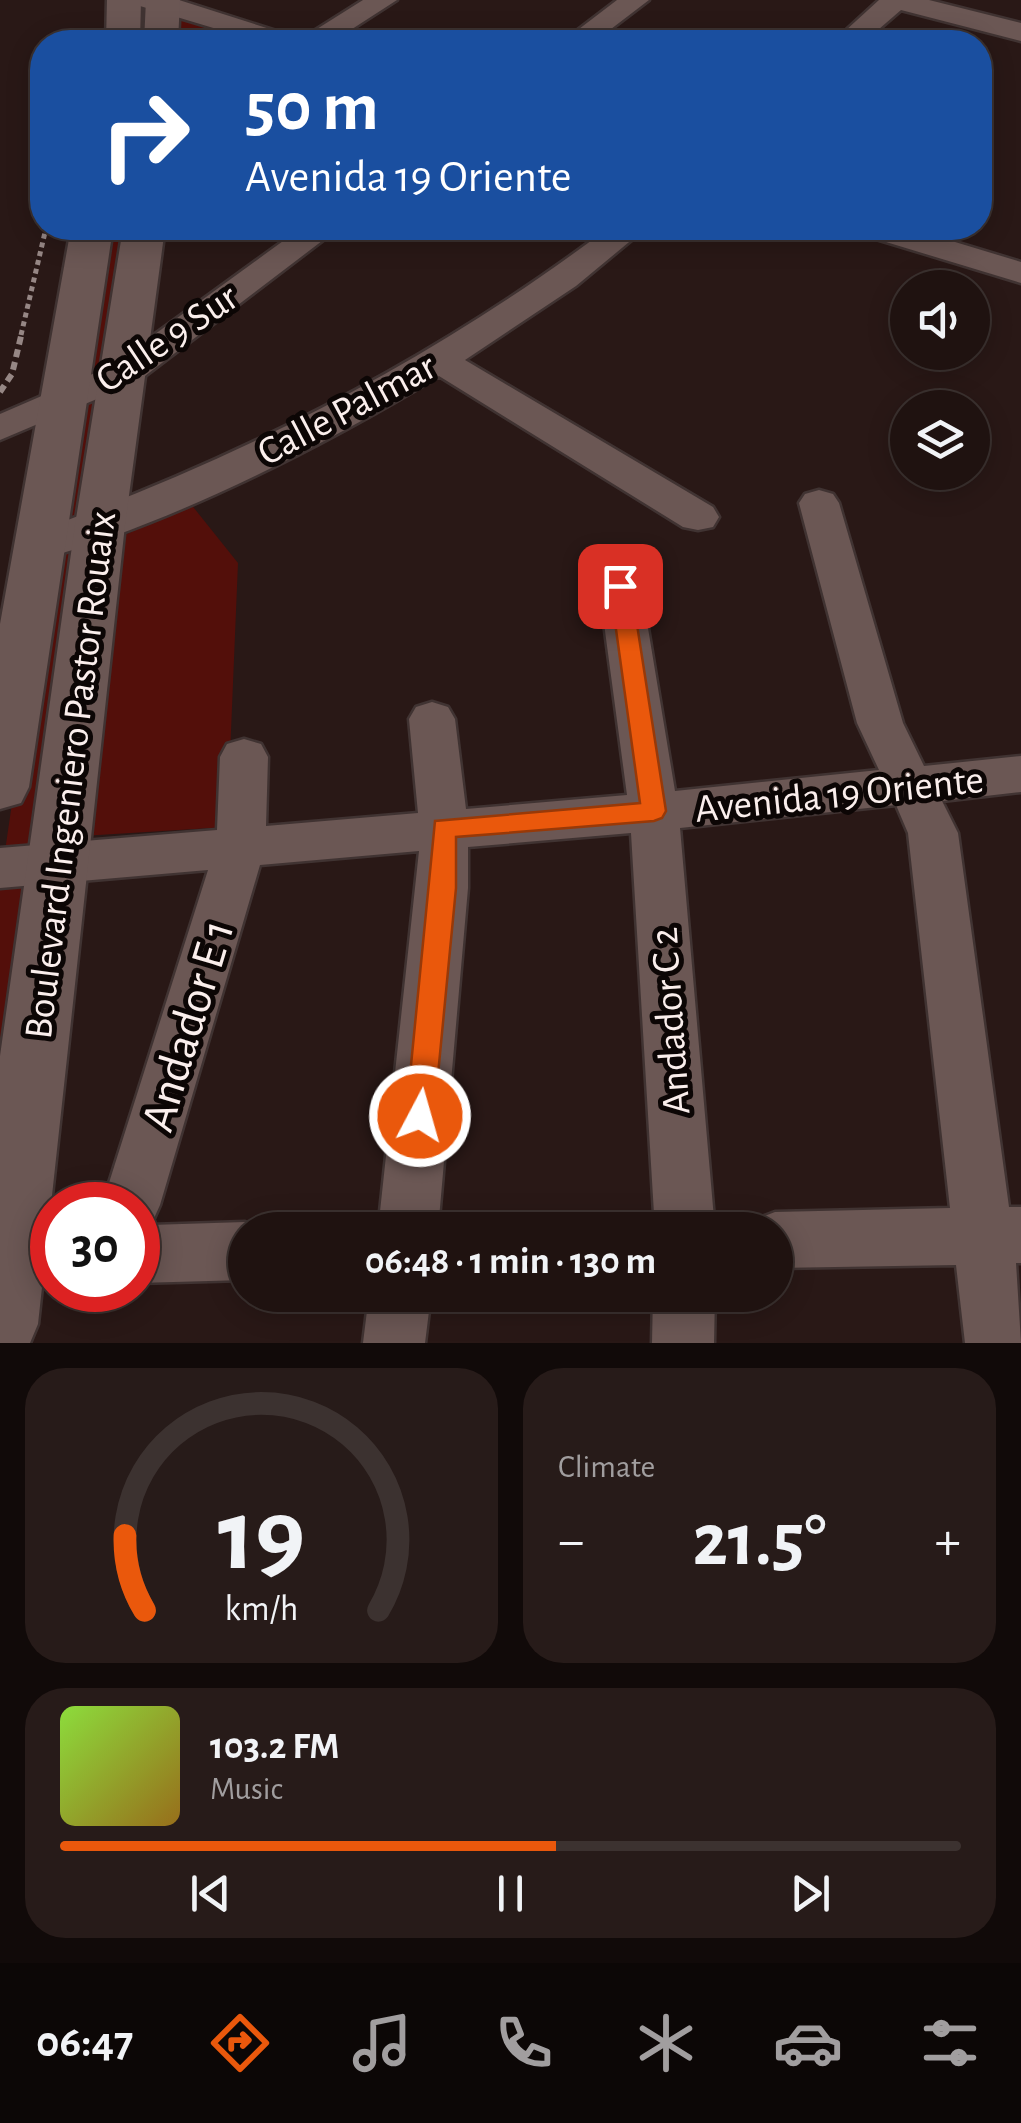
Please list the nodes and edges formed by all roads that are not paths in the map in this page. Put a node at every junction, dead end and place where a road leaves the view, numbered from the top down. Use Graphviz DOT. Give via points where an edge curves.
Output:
graph roads {
  1 [pos="124,0"];
  2 [pos="159,0"];
  3 [pos="383,0"];
  4 [pos="635,0"];
  5 [pos="896,0"];
  6 [pos="1005,0"];
  7 [pos="1021,4"];
  8 [pos="123,30"];
  9 [pos="161,30"];
  10 [pos="252,30"];
  11 [pos="333,30"];
  12 [pos="593,30"];
  13 [pos="861,30"];
  14 [pos="1021,32"];
  15 [pos="90,240"];
  16 [pos="142,240"];
  17 [pos="306,240"];
  18 [pos="614,240"];
  19 [pos="913,240"];
  20 [pos="1021,274"];
  21 [pos="438,360"];
  22 [pos="124,374"];
  23 [pos="62,402"];
  24 [pos="0,428"];
  25 [pos="819,504"];
  26 [pos="698,518"];
  27 [pos="100,525"];
  28 [pos="39,546"];
  29 [pos="620,586"];
  30 [pos="432,720"];
  31 [pos="244,757"];
  32 [pos="1021,774"];
  33 [pos="913,786"];
  34 [pos="0,787"];
  35 [pos="654,811"];
  36 [pos="444,828"];
  37 [pos="242,845"];
  38 [pos="60,861"];
  39 [pos="0,868"];
  40 [pos="139,1182"];
  41 [pos="410,1212"];
  42 [pos="684,1212"];
  43 [pos="1002,1236"];
  44 [pos="793,1240"];
  45 [pos="228,1251"];
  46 [pos="160,1253"];
  47 [pos="20,1254"];
  48 [pos="398,1312"];
  49 [pos="684,1312"];
  50 [pos="0,1324"];
  51 [pos="394,1343"];
  52 [pos="683,1343"];
  53 [pos="996,1343"];
  1 -- 8 [label="street"];
  2 -- 9 [label="street"];
  2 -- 10 [label="street"];
  3 -- 11 [label="street"];
  4 -- 12 [label="street"];
  5 -- 13 [label="street"];
  5 -- 14 [label="street"];
  6 -- 7 [label="street"];
  15 -- 23 [label="street, Boulevard Ingeniero Pastor Rouaix"];
  16 -- 22 [label="street, Boulevard Ingeniero Pastor Rouaix"];
  17 -- 22 [label="street, Calle 9 Sur"];
  18 -- 21 [label="street, Calle Palmar"];
  19 -- 20 [label="street"];
  21 -- 26 [label="street"];
  21 -- 27 [label="street, Calle Palmar" via="283,444"];
  22 -- 23 [label="street, Calle 9 Sur"];
  22 -- 27 [label="street, Boulevard Ingeniero Pastor Rouaix"];
  23 -- 24 [label="street, Calle 9 Sur"];
  23 -- 28 [label="street, Boulevard Ingeniero Pastor Rouaix"];
  25 -- 33 [label="street" via="880,724"];
  27 -- 28 [label="street, Calle Palmar"];
  27 -- 38 [label="street, Boulevard Ingeniero Pastor Rouaix"];
  28 -- 34 [label="street, Boulevard Ingeniero Pastor Rouaix"];
  29 -- 35 [label="street, Andador C 2"];
  30 -- 36 [label="street"];
  31 -- 37 [label="street, Andador E 1"];
  32 -- 33 [label="street, Avenida 19 Oriente"];
  33 -- 35 [label="street, Avenida 19 Oriente"];
  33 -- 43 [label="street" via="934,833"];
  35 -- 36 [label="street, Avenida 19 Oriente"];
  35 -- 42 [label="street, Andador C 2"];
  36 -- 37 [label="street, Avenida 19 Oriente"];
  36 -- 41 [label="street"];
  37 -- 38 [label="street, Avenida 19 Oriente"];
  37 -- 40 [label="street, Andador E 1"];
  38 -- 39 [label="street, Avenida 19 Oriente"];
  38 -- 47 [label="street, Boulevard Ingeniero Pastor Rouaix"];
  43 -- 44 [label="street"];
  43 -- 53 [label="street"];
  45 -- 46 [label="street"];
  47 -- 50 [label="street, Boulevard Ingeniero Pastor Rouaix"];
  48 -- 51 [label="street"];
  49 -- 52 [label="street"];
}
